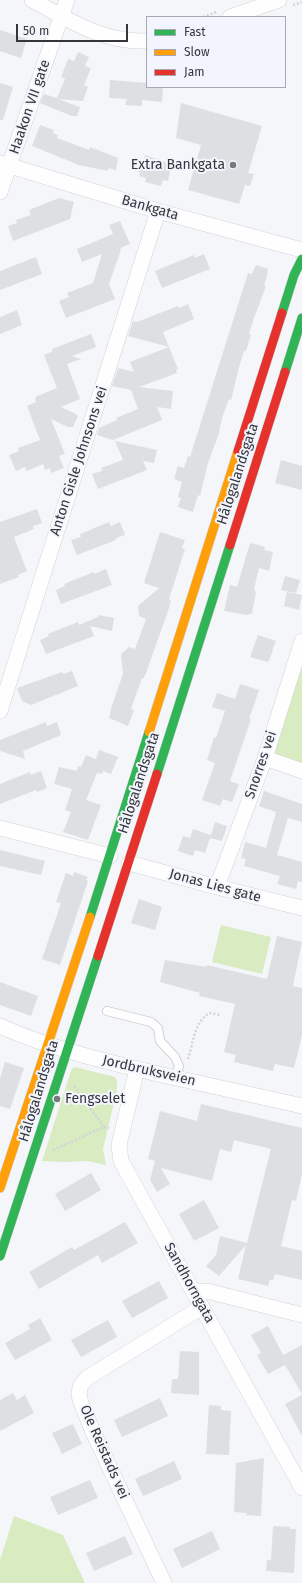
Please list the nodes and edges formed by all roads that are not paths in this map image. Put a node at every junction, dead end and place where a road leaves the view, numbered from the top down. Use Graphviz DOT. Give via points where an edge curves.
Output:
graph roads {
  1 [pos="32,0"];
  2 [pos="67,0"];
  3 [pos="278,0"];
  4 [pos="62,16"];
  5 [pos="233,16"];
  6 [pos="146,41"];
  7 [pos="5,165"];
  8 [pos="0,192"];
  9 [pos="158,211"];
  10 [pos="302,250"];
  11 [pos="302,259"];
  12 [pos="302,318"];
  13 [pos="302,642"];
  14 [pos="0,711"];
  15 [pos="265,758"];
  16 [pos="302,771"];
  17 [pos="0,828"];
  18 [pos="110,856"];
  19 [pos="129,863"];
  20 [pos="217,887"];
  21 [pos="302,908"];
  22 [pos="107,1010"];
  23 [pos="0,1026"];
  24 [pos="47,1044"];
  25 [pos="66,1050"];
  26 [pos="137,1069"];
  27 [pos="177,1072"];
  28 [pos="302,1106"];
  29 [pos="0,1188"];
  30 [pos="0,1256"];
  31 [pos="194,1292"];
  32 [pos="202,1307"];
  33 [pos="302,1315"];
  34 [pos="302,1488"];
  35 [pos="164,1583"];
  1 -- 4 [label="street"];
  2 -- 4 [label="street, Haakon VII gate"];
  3 -- 5 [label="street"];
  4 -- 6 [label="street" via="99,35 124,41"];
  4 -- 7 [label="street, Haakon VII gate"];
  7 -- 8 [label="street, Haakon VII gate"];
  7 -- 9 [label="street, Bankgata"];
  9 -- 10 [label="street, Bankgata"];
  9 -- 14 [label="street, Anton Gisle Johnsons vei"];
  11 -- 18 [label="street, Hålogalandsgata" via="292,282"];
  12 -- 19 [label="street, Hålogalandsgata"];
  13 -- 15 [label="street, Snorres vei"];
  15 -- 16 [label="street"];
  15 -- 20 [label="street, Snorres vei"];
  17 -- 18 [label="street"];
  18 -- 24 [label="street, Hålogalandsgata"];
  19 -- 20 [label="street, Jonas Lies gate"];
  19 -- 25 [label="street, Hålogalandsgata"];
  20 -- 21 [label="street, Jonas Lies gate"];
  22 -- 27 [label="lane" via="151,1022 158,1028 160,1041 175,1057"];
  23 -- 24 [label="street, Jordbruksveien"];
  24 -- 25 [label="street, Jordbruksveien"];
  24 -- 29 [label="street, Hålogalandsgata"];
  25 -- 26 [label="street, Jordbruksveien"];
  25 -- 30 [label="street, Hålogalandsgata"];
  26 -- 27 [label="street, Jordbruksveien"];
  26 -- 31 [label="street, Sandhorngata" via="118,1145 121,1161"];
  27 -- 28 [label="street, Jordbruksveien"];
  31 -- 32 [label="street, Sandhorngata"];
  31 -- 33 [label="street" via="207,1291"];
  32 -- 34 [label="street, Sandhorngata"];
  32 -- 35 [label="street, Ole Reistads vei" via="87,1378 79,1392 94,1432"];
}
